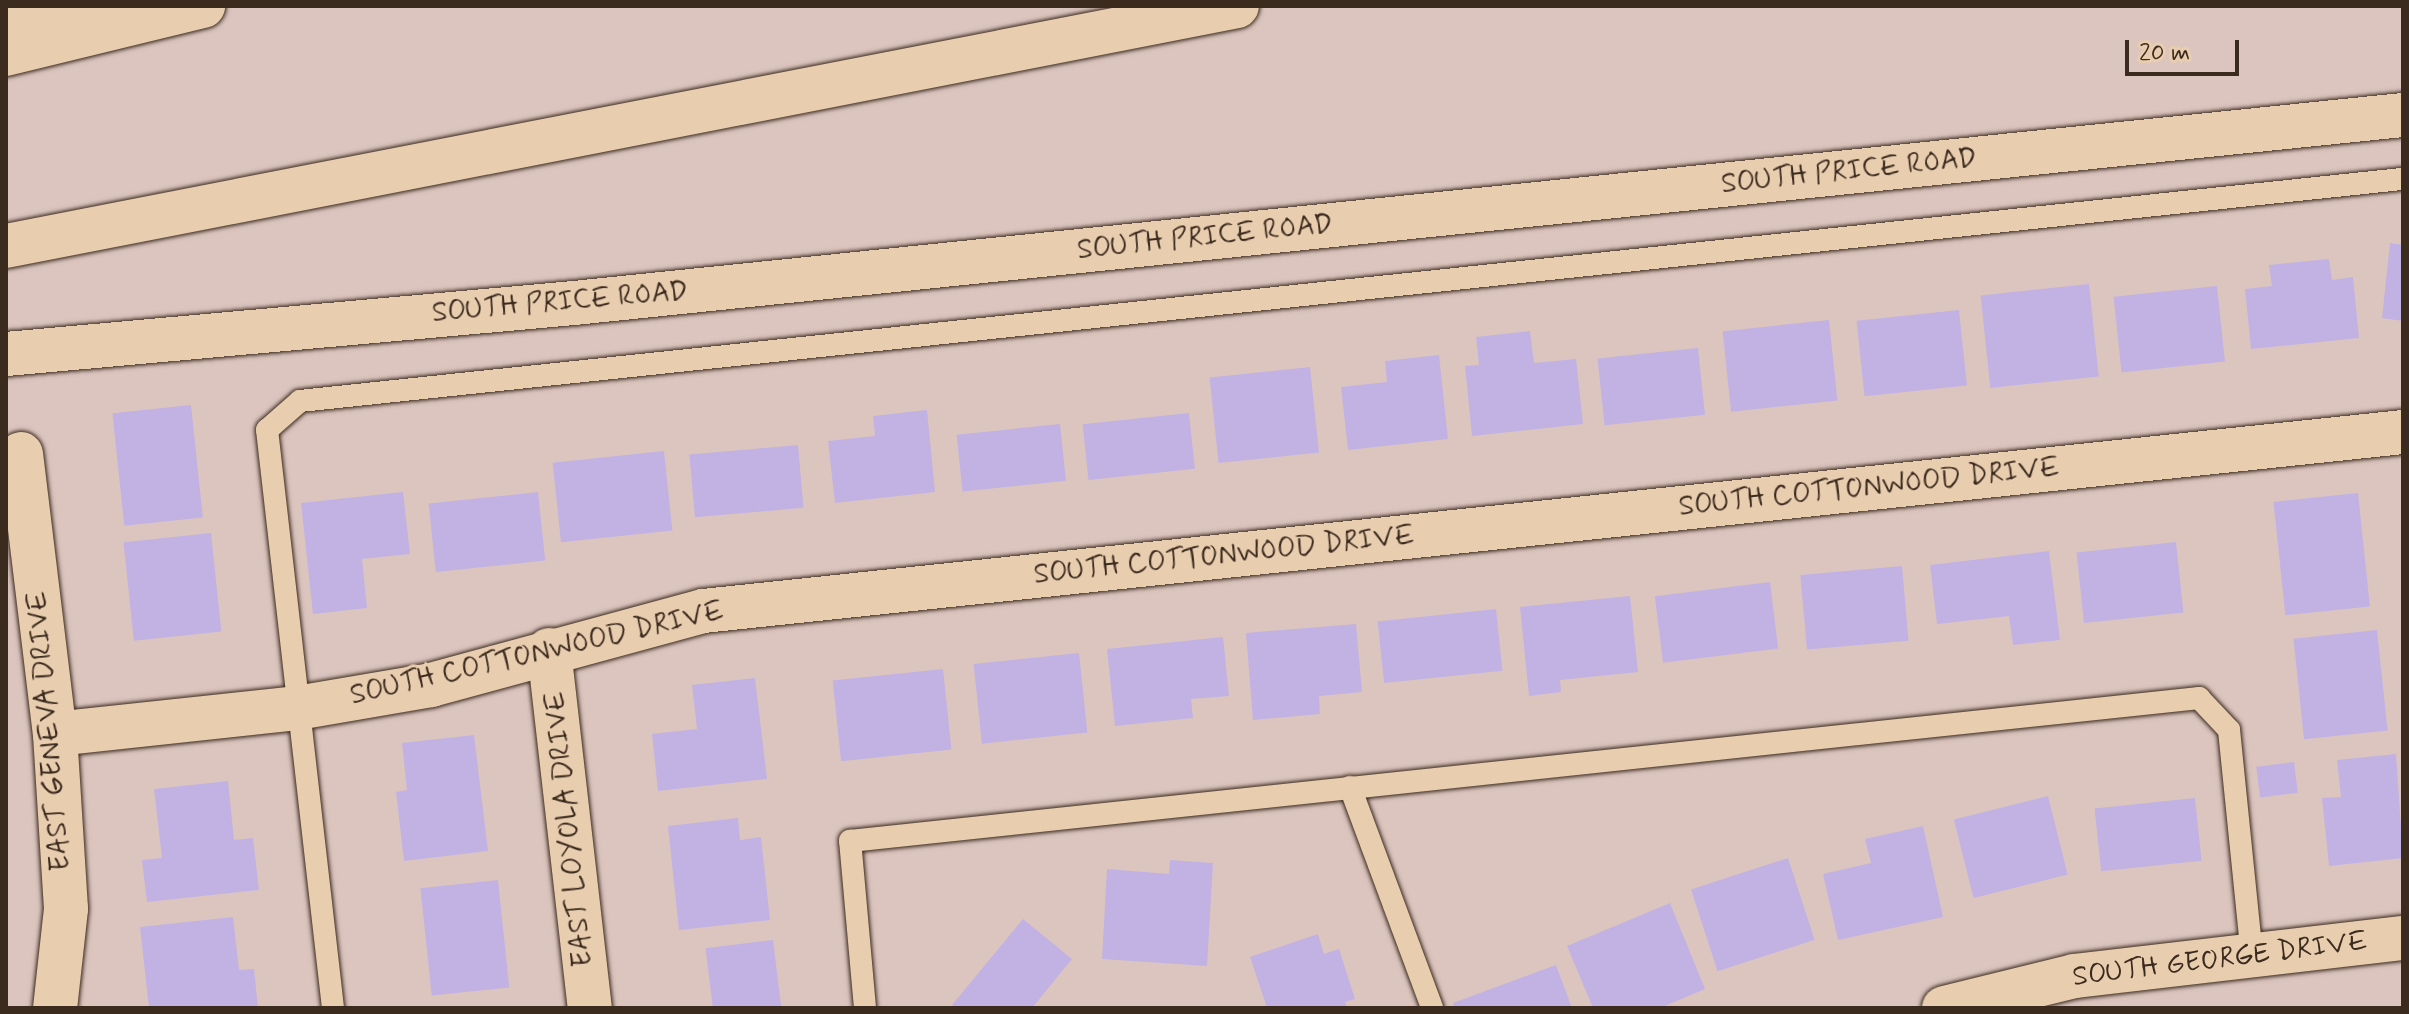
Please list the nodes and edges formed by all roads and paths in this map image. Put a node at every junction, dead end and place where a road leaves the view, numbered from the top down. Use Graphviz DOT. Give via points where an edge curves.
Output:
graph roads {
  1 [pos="106,6"];
  2 [pos="203,6"];
  3 [pos="1237,6"];
  4 [pos="6,15"];
  5 [pos="6,54"];
  6 [pos="2403,115"];
  7 [pos="2403,179"];
  8 [pos="6,246"];
  9 [pos="6,354"];
  10 [pos="2403,432"];
  11 [pos="21,454"];
  12 [pos="549,650"];
  13 [pos="297,708"];
  14 [pos="55,734"];
  15 [pos="1350,787"];
  16 [pos="2403,938"];
  17 [pos="2252,955"];
  18 [pos="55,1008"];
  19 [pos="333,1008"];
  20 [pos="590,1008"];
  21 [pos="865,1008"];
  22 [pos="1432,1008"];
  23 [pos="1944,1008"];
  1 -- 4 [label="main road"];
  2 -- 5 [label="main road"];
  3 -- 8 [label="main road"];
  6 -- 9 [label="main road, SOUTH PRICE ROAD" via="574,303"];
  7 -- 13 [label="lane" via="300,401 267,430"];
  10 -- 12 [label="main road, SOUTH COTTONWOOD DRIVE" via="703,611"];
  11 -- 14 [label="main road, EAST GENEVA DRIVE"];
  12 -- 13 [label="main road, SOUTH COTTONWOOD DRIVE" via="431,685"];
  12 -- 20 [label="main road, EAST LOYOLA DRIVE"];
  13 -- 14 [label="main road, SOUTH COTTONWOOD DRIVE"];
  13 -- 19 [label="lane"];
  14 -- 18 [label="main road, EAST GENEVA DRIVE" via="66,909"];
  15 -- 17 [label="lane" via="2199,698 2229,730"];
  15 -- 21 [label="lane" via="850,841"];
  15 -- 22 [label="lane"];
  16 -- 17 [label="main road, SOUTH GEORGE DRIVE"];
  17 -- 23 [label="main road, SOUTH GEORGE DRIVE" via="2074,976"];
}
